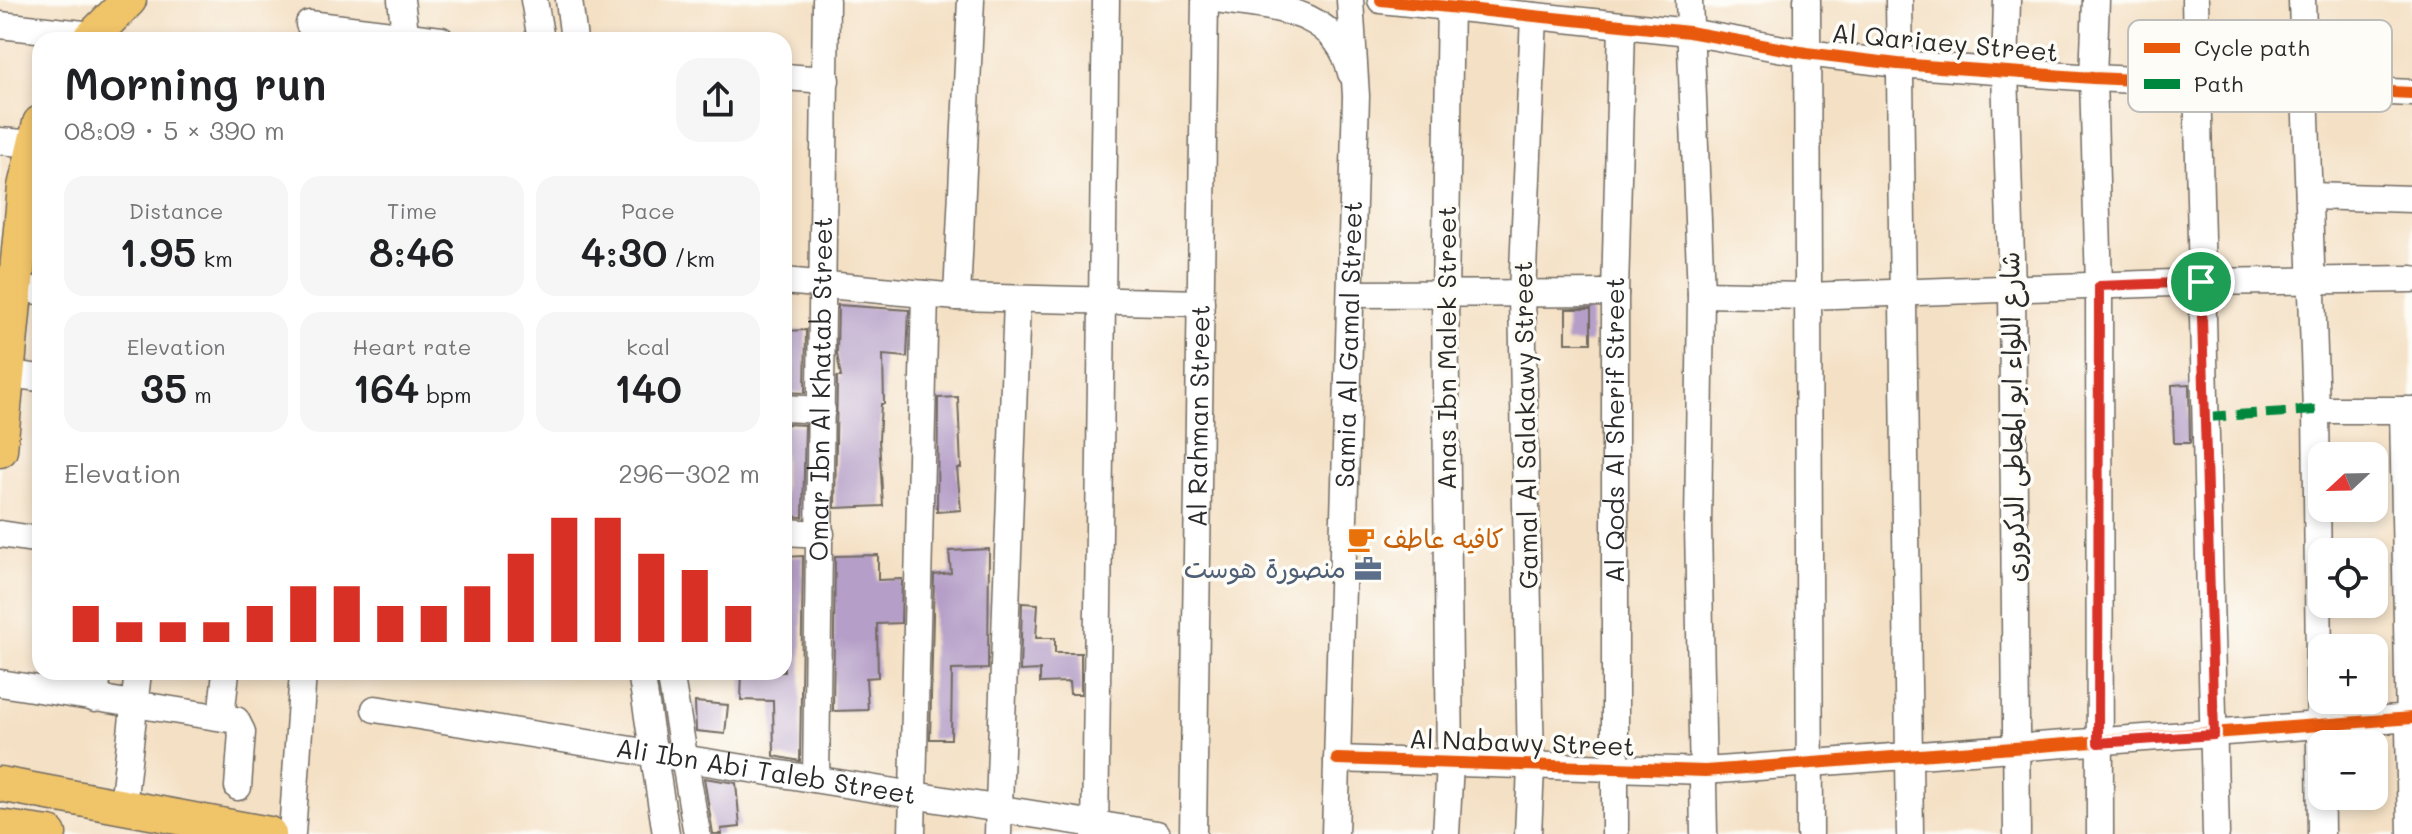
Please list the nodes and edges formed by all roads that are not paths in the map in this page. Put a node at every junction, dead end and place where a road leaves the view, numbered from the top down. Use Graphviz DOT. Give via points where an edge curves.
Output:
graph roads {
  1 [pos="129,0"];
  2 [pos="401,0"];
  3 [pos="534,0"];
  4 [pos="569,0"];
  5 [pos="826,0"];
  6 [pos="971,0"];
  7 [pos="1106,0"];
  8 [pos="1205,0"];
  9 [pos="1222,0"];
  10 [pos="1350,0"];
  11 [pos="1381,0"];
  12 [pos="1689,0"];
  13 [pos="1807,0"];
  14 [pos="1899,0"];
  15 [pos="2007,0"];
  16 [pos="2096,0"];
  17 [pos="2302,0"];
  18 [pos="1467,5"];
  19 [pos="1586,11"];
  20 [pos="1534,16"];
  21 [pos="2303,20"];
  22 [pos="309,21"];
  23 [pos="0,25"];
  24 [pos="1622,26"];
  25 [pos="49,32"];
  26 [pos="97,32"];
  27 [pos="372,32"];
  28 [pos="405,32"];
  29 [pos="540,32"];
  30 [pos="573,32"];
  31 [pos="1689,32"];
  32 [pos="1806,53"];
  33 [pos="1898,64"];
  34 [pos="2005,72"];
  35 [pos="792,78"];
  36 [pos="2093,78"];
  37 [pos="2128,79"];
  38 [pos="826,80"];
  39 [pos="2392,92"];
  40 [pos="2412,93"];
  41 [pos="1356,96"];
  42 [pos="2196,112"];
  43 [pos="2308,112"];
  44 [pos="32,135"];
  45 [pos="0,141"];
  46 [pos="32,195"];
  47 [pos="2310,196"];
  48 [pos="2412,199"];
  49 [pos="2412,279"];
  50 [pos="19,280"];
  51 [pos="2312,280"];
  52 [pos="792,282"];
  53 [pos="2201,282"];
  54 [pos="823,286"];
  55 [pos="2099,286"];
  56 [pos="2012,288"];
  57 [pos="1615,293"];
  58 [pos="925,294"];
  59 [pos="1351,294"];
  60 [pos="1445,294"];
  61 [pos="1522,294"];
  62 [pos="1701,294"];
  63 [pos="1903,294"];
  64 [pos="1807,296"];
  65 [pos="957,297"];
  66 [pos="1017,300"];
  67 [pos="1103,302"];
  68 [pos="1201,303"];
  69 [pos="14,381"];
  70 [pos="792,408"];
  71 [pos="822,410"];
  72 [pos="2316,410"];
  73 [pos="2408,410"];
  74 [pos="0,450"];
  75 [pos="792,532"];
  76 [pos="0,534"];
  77 [pos="821,534"];
  78 [pos="32,539"];
  79 [pos="97,680"];
  80 [pos="137,680"];
  81 [pos="225,680"];
  82 [pos="302,680"];
  83 [pos="642,680"];
  84 [pos="671,680"];
  85 [pos="0,683"];
  86 [pos="95,699"];
  87 [pos="134,704"];
  88 [pos="375,709"];
  89 [pos="221,717"];
  90 [pos="2411,718"];
  91 [pos="2320,724"];
  92 [pos="2214,735"];
  93 [pos="2098,743"];
  94 [pos="2018,749"];
  95 [pos="654,753"];
  96 [pos="1911,757"];
  97 [pos="684,758"];
  98 [pos="1337,759"];
  99 [pos="1807,762"];
  100 [pos="1450,764"];
  101 [pos="1531,768"];
  102 [pos="1615,768"];
  103 [pos="1705,771"];
  104 [pos="816,779"];
  105 [pos="0,784"];
  106 [pos="238,787"];
  107 [pos="913,794"];
  108 [pos="123,806"];
  109 [pos="998,821"];
  110 [pos="0,827"];
  111 [pos="1095,829"];
  112 [pos="49,834"];
  113 [pos="269,834"];
  114 [pos="292,834"];
  115 [pos="666,834"];
  116 [pos="697,834"];
  117 [pos="912,834"];
  118 [pos="1157,834"];
  119 [pos="1193,834"];
  120 [pos="1335,834"];
  121 [pos="1446,834"];
  122 [pos="1528,834"];
  123 [pos="1615,834"];
  124 [pos="1704,834"];
  125 [pos="1810,834"];
  126 [pos="1910,834"];
  127 [pos="2017,834"];
  128 [pos="2100,834"];
  129 [pos="2216,834"];
  130 [pos="2321,834"];
  131 [pos="2411,834"];
  1 -- 26 [label="main road"];
  2 -- 28 [label="street"];
  3 -- 29 [label="street"];
  4 -- 30 [label="street"];
  5 -- 38 [label="street, Omar Ibn Al Khatab Street"];
  6 -- 65 [label="street"];
  7 -- 67 [label="street"];
  8 -- 68 [label="street, Al Rahman Street"];
  9 -- 41 [label="street" via="1302,14 1324,27 1346,56"];
  10 -- 41 [label="street, Samia Al Gamal Street"];
  11 -- 18 [label="street, Al Qariaey Street"];
  12 -- 31 [label="street"];
  13 -- 32 [label="street"];
  14 -- 33 [label="street"];
  15 -- 34 [label="street, شارع اللواء ابو المعاطى الدكرورى"];
  16 -- 36 [label="street"];
  17 -- 21 [label="street"];
  18 -- 20 [label="street, Al Qariaey Street"];
  18 -- 60 [label="street, Anas Ibn Malek Street"];
  19 -- 20 [label="street, Al Qariaey Street"];
  19 -- 24 [label="street, Al Qariaey Street"];
  20 -- 61 [label="street, Gamal Al Salakawy Street"];
  22 -- 27 [label="street"];
  23 -- 25 [label="street"];
  24 -- 31 [label="street, Al Qariaey Street"];
  24 -- 57 [label="street, Al Qods Al Sherif Street"];
  31 -- 32 [label="street, Al Qariaey Street"];
  31 -- 62 [label="street"];
  32 -- 33 [label="street, Al Qariaey Street"];
  32 -- 64 [label="street"];
  33 -- 34 [label="street, Al Qariaey Street"];
  33 -- 63 [label="street"];
  34 -- 36 [label="street, Al Qariaey Street"];
  34 -- 56 [label="street, شارع اللواء ابو المعاطى الدكرورى"];
  35 -- 38 [label="street"];
  36 -- 37 [label="street, Al Qariaey Street"];
  36 -- 55 [label="street"];
  38 -- 54 [label="street, Omar Ibn Al Khatab Street"];
  39 -- 40 [label="street, Al Qariaey Street"];
  41 -- 59 [label="street, Samia Al Gamal Street"];
  42 -- 53 [label="street"];
  43 -- 47 [label="street"];
  44 -- 45 [label="street"];
  46 -- 50 [label="main road"];
  47 -- 48 [label="street"];
  47 -- 51 [label="street"];
  49 -- 51 [label="street"];
  50 -- 69 [label="main road"];
  51 -- 53 [label="street"];
  51 -- 72 [label="street"];
  52 -- 54 [label="street"];
  53 -- 55 [label="street"];
  53 -- 92 [label="street"];
  54 -- 58 [label="street"];
  54 -- 71 [label="street, Omar Ibn Al Khatab Street"];
  55 -- 56 [label="street"];
  55 -- 93 [label="street"];
  56 -- 63 [label="street"];
  56 -- 94 [label="street, شارع اللواء ابو المعاطى الدكرورى"];
  57 -- 61 [label="street"];
  57 -- 102 [label="street, Al Qods Al Sherif Street"];
  58 -- 65 [label="street"];
  58 -- 107 [label="street"];
  59 -- 60 [label="street"];
  59 -- 98 [label="street, Samia Al Gamal Street"];
  60 -- 61 [label="street"];
  60 -- 100 [label="street, Anas Ibn Malek Street"];
  61 -- 101 [label="street, Gamal Al Salakawy Street"];
  62 -- 64 [label="street"];
  62 -- 103 [label="street" via="1698,526"];
  63 -- 64 [label="street"];
  63 -- 96 [label="street"];
  64 -- 99 [label="street"];
  65 -- 66 [label="street"];
  66 -- 67 [label="street"];
  66 -- 109 [label="street"];
  67 -- 68 [label="street"];
  67 -- 111 [label="street"];
  68 -- 119 [label="street, Al Rahman Street"];
  69 -- 74 [label="main road"];
  70 -- 71 [label="street"];
  71 -- 77 [label="street, Omar Ibn Al Khatab Street"];
  72 -- 73 [label="street"];
  72 -- 91 [label="street"];
  73 -- 90 [label="street"];
  75 -- 77 [label="street"];
  76 -- 78 [label="street"];
  77 -- 104 [label="street, Omar Ibn Al Khatab Street"];
  79 -- 86 [label="street"];
  80 -- 87 [label="street"];
  81 -- 89 [label="street"];
  82 -- 114 [label="street"];
  83 -- 95 [label="street"];
  84 -- 97 [label="street"];
  85 -- 86 [label="street"];
  86 -- 87 [label="street"];
  87 -- 89 [label="street"];
  87 -- 108 [label="street"];
  88 -- 95 [label="street, Ali Ibn Abi Taleb Street"];
  89 -- 106 [label="street" via="236,720 242,729"];
  90 -- 91 [label="street, Al Nabawy Street"];
  90 -- 131 [label="street"];
  91 -- 92 [label="street, Al Nabawy Street"];
  91 -- 130 [label="street"];
  92 -- 93 [label="street, Al Nabawy Street"];
  92 -- 129 [label="street"];
  93 -- 94 [label="street, Al Nabawy Street"];
  93 -- 128 [label="street"];
  94 -- 96 [label="street, Al Nabawy Street"];
  94 -- 127 [label="street, شارع اللواء ابو المعاطى الدكرورى"];
  95 -- 97 [label="street, Ali Ibn Abi Taleb Street"];
  95 -- 115 [label="street"];
  96 -- 99 [label="street, Al Nabawy Street"];
  96 -- 126 [label="street"];
  97 -- 104 [label="street, Ali Ibn Abi Taleb Street"];
  97 -- 116 [label="street"];
  98 -- 100 [label="street, Al Nabawy Street"];
  98 -- 120 [label="street, Samia Al Gamal Street"];
  99 -- 103 [label="street, Al Nabawy Street"];
  99 -- 125 [label="street"];
  100 -- 101 [label="street, Al Nabawy Street"];
  100 -- 121 [label="street, Anas Ibn Malek Street"];
  101 -- 102 [label="street, Al Nabawy Street"];
  101 -- 122 [label="street, Gamal Al Salakawy Street"];
  102 -- 103 [label="street, Al Nabawy Street"];
  102 -- 123 [label="street, Al Qods Al Sherif Street"];
  103 -- 124 [label="street"];
  104 -- 107 [label="street, Ali Ibn Abi Taleb Street"];
  105 -- 108 [label="main road"];
  107 -- 109 [label="street, Ali Ibn Abi Taleb Street"];
  107 -- 117 [label="street"];
  108 -- 113 [label="main road"];
  109 -- 111 [label="street, Ali Ibn Abi Taleb Street"];
  110 -- 112 [label="main road"];
  111 -- 118 [label="street, Ali Ibn Abi Taleb Street"];
}
